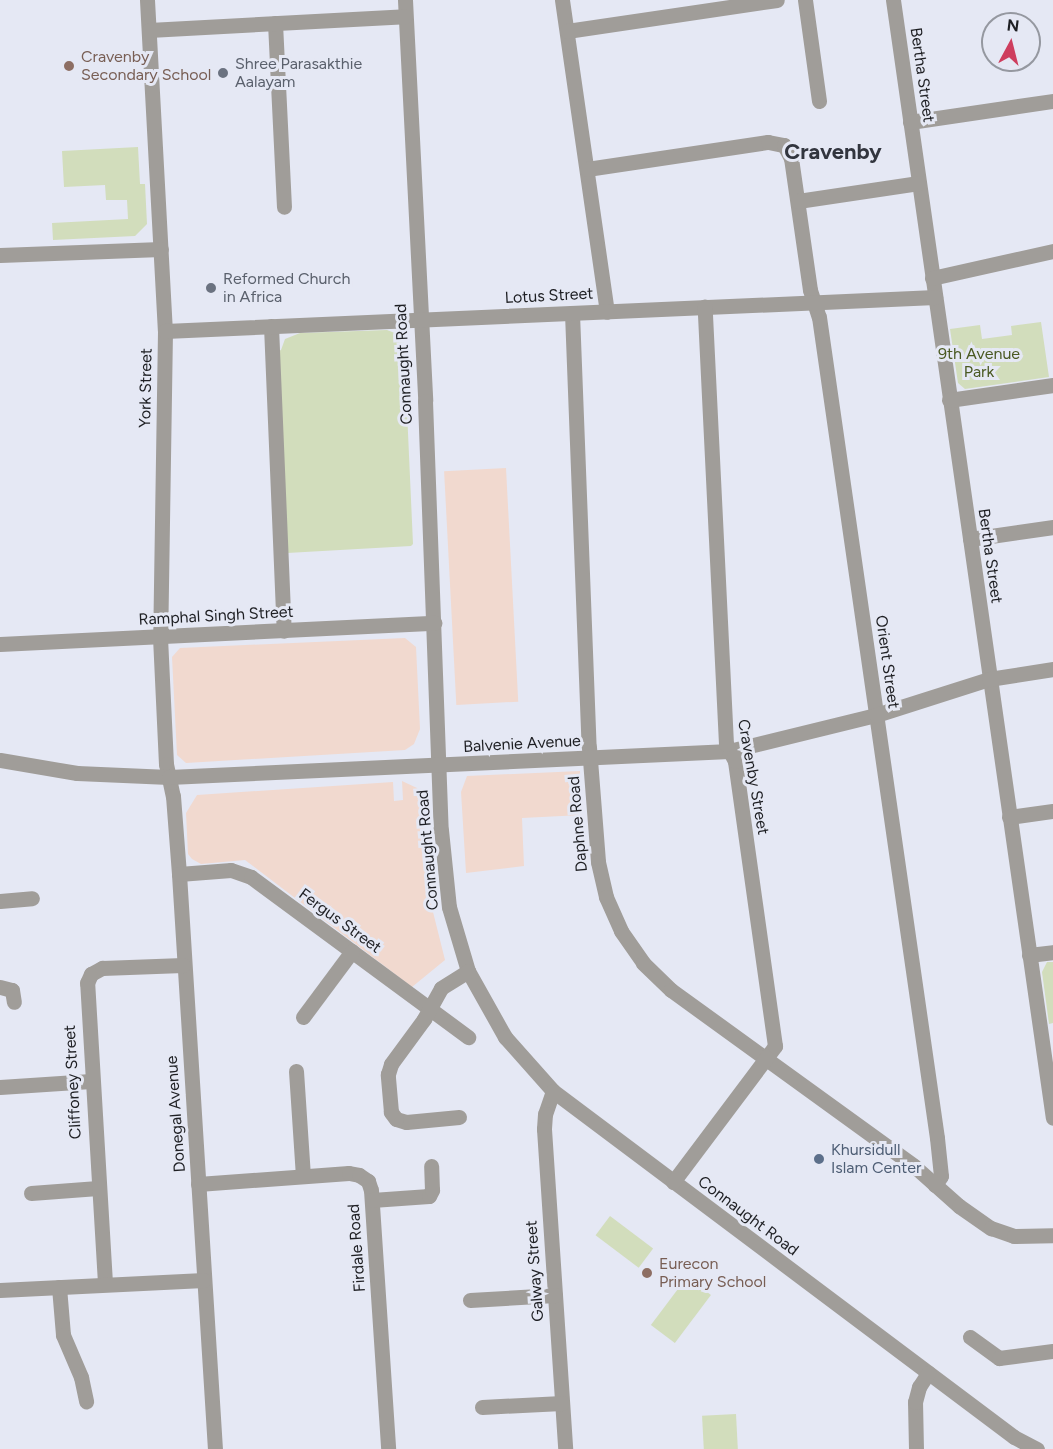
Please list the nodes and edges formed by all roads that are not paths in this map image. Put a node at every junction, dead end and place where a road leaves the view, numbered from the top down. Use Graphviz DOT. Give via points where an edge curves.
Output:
graph roads {
  1 [pos="147,0"];
  2 [pos="405,0"];
  3 [pos="562,0"];
  4 [pos="777,0"];
  5 [pos="805,0"];
  6 [pos="892,0"];
  7 [pos="405,16"];
  8 [pos="275,23"];
  9 [pos="149,30"];
  10 [pos="567,30"];
  11 [pos="819,101"];
  12 [pos="1053,101"];
  13 [pos="910,122"];
  14 [pos="587,169"];
  15 [pos="919,183"];
  16 [pos="798,201"];
  17 [pos="284,207"];
  18 [pos="161,249"];
  19 [pos="1053,251"];
  20 [pos="0,255"];
  21 [pos="932,278"];
  22 [pos="935,297"];
  23 [pos="815,302"];
  24 [pos="705,307"];
  25 [pos="608,312"];
  26 [pos="572,313"];
  27 [pos="420,320"];
  28 [pos="271,326"];
  29 [pos="165,331"];
  30 [pos="1053,385"];
  31 [pos="949,400"];
  32 [pos="1053,527"];
  33 [pos="970,539"];
  34 [pos="434,623"];
  35 [pos="284,631"];
  36 [pos="160,637"];
  37 [pos="0,644"];
  38 [pos="1053,669"];
  39 [pos="989,679"];
  40 [pos="876,715"];
  41 [pos="729,752"];
  42 [pos="590,758"];
  43 [pos="0,760"];
  44 [pos="439,765"];
  45 [pos="0,770"];
  46 [pos="48,770"];
  47 [pos="168,777"];
  48 [pos="1053,811"];
  49 [pos="1009,817"];
  50 [pos="179,874"];
  51 [pos="33,898"];
  52 [pos="0,901"];
  53 [pos="352,951"];
  54 [pos="1053,952"];
  55 [pos="1029,955"];
  56 [pos="183,965"];
  57 [pos="468,971"];
  58 [pos="0,987"];
  59 [pos="14,1002"];
  60 [pos="429,1009"];
  61 [pos="303,1017"];
  62 [pos="468,1037"];
  63 [pos="766,1059"];
  64 [pos="296,1071"];
  65 [pos="91,1081"];
  66 [pos="0,1087"];
  67 [pos="553,1091"];
  68 [pos="1051,1094"];
  69 [pos="459,1117"];
  70 [pos="1053,1118"];
  71 [pos="431,1166"];
  72 [pos="303,1176"];
  73 [pos="673,1182"];
  74 [pos="198,1184"];
  75 [pos="935,1185"];
  76 [pos="98,1188"];
  77 [pos="31,1193"];
  78 [pos="372,1200"];
  79 [pos="1053,1235"];
  80 [pos="204,1280"];
  81 [pos="105,1283"];
  82 [pos="59,1287"];
  83 [pos="0,1290"];
  84 [pos="555,1295"];
  85 [pos="470,1300"];
  86 [pos="970,1337"];
  87 [pos="1053,1351"];
  88 [pos="928,1373"];
  89 [pos="86,1401"];
  90 [pos="562,1403"];
  91 [pos="482,1407"];
  92 [pos="1014,1437"];
  93 [pos="215,1449"];
  94 [pos="387,1449"];
  95 [pos="565,1449"];
  96 [pos="916,1449"];
  97 [pos="1025,1449"];
  98 [pos="1037,1449"];
  1 -- 9 [label="street, York Street"];
  2 -- 7 [label="street, Connaught Road"];
  3 -- 10 [label="street"];
  4 -- 10 [label="street"];
  5 -- 11 [label="street"];
  6 -- 13 [label="street, Bertha Street"];
  7 -- 8 [label="street"];
  7 -- 27 [label="street, Connaught Road"];
  8 -- 9 [label="street"];
  8 -- 17 [label="street"];
  9 -- 18 [label="street, York Street"];
  10 -- 14 [label="street"];
  12 -- 13 [label="street"];
  13 -- 15 [label="street, Bertha Street"];
  14 -- 16 [label="street, Orient Street" via="768,142 784,145 791,158"];
  14 -- 25 [label="street"];
  15 -- 16 [label="street"];
  15 -- 21 [label="street, Bertha Street"];
  16 -- 23 [label="street, Orient Street"];
  18 -- 20 [label="street"];
  18 -- 29 [label="street, York Street"];
  19 -- 21 [label="street"];
  21 -- 22 [label="street, Bertha Street"];
  22 -- 23 [label="street, Lotus Street"];
  22 -- 31 [label="street, Bertha Street"];
  23 -- 24 [label="street, Lotus Street"];
  23 -- 40 [label="street, Orient Street"];
  24 -- 25 [label="street, Lotus Street"];
  24 -- 41 [label="street, Cravenby Street"];
  25 -- 26 [label="street, Lotus Street"];
  26 -- 27 [label="street, Lotus Street"];
  26 -- 42 [label="street, Daphne Road"];
  27 -- 28 [label="street, Lotus Street"];
  27 -- 34 [label="street, Connaught Road"];
  28 -- 29 [label="street, Lotus Street"];
  28 -- 35 [label="street"];
  29 -- 36 [label="street, York Street"];
  30 -- 31 [label="street"];
  31 -- 33 [label="street, Bertha Street"];
  32 -- 33 [label="street"];
  33 -- 39 [label="street, Bertha Street"];
  34 -- 35 [label="street, Ramphal Singh Street"];
  34 -- 44 [label="street, Connaught Road"];
  35 -- 36 [label="street, Ramphal Singh Street"];
  36 -- 37 [label="street, Ramphal Singh Street"];
  36 -- 47 [label="street, York Street"];
  38 -- 39 [label="street, Balvenie Avenue"];
  39 -- 40 [label="street, Balvenie Avenue"];
  39 -- 49 [label="street, Bertha Street"];
  40 -- 41 [label="street, Balvenie Avenue"];
  40 -- 75 [label="street, Orient Street" via="937,1137 941,1176"];
  41 -- 42 [label="street, Balvenie Avenue"];
  41 -- 63 [label="street, Cravenby Street" via="735,761 775,1046"];
  42 -- 44 [label="street, Balvenie Avenue"];
  42 -- 63 [label="street, Daphne Road" via="601,880 621,931 643,963 670,990"];
  43 -- 46 [label="street, Balvenie Avenue"];
  44 -- 47 [label="street, Balvenie Avenue"];
  44 -- 57 [label="street, Connaught Road" via="449,907"];
  45 -- 46 [label="street, Balvenie Avenue"];
  46 -- 47 [label="street, Balvenie Avenue"];
  47 -- 50 [label="street, Donegal Avenue"];
  48 -- 49 [label="street"];
  49 -- 55 [label="street, Bertha Street"];
  50 -- 53 [label="street, Fergus Street" via="231,870 243,873"];
  50 -- 56 [label="street, Donegal Avenue"];
  51 -- 52 [label="street"];
  53 -- 60 [label="street, Fergus Street"];
  53 -- 61 [label="street"];
  54 -- 55 [label="street"];
  55 -- 68 [label="street, Bertha Street"];
  56 -- 65 [label="street, Cliffoney Street" via="110,967 91,974 86,990"];
  56 -- 74 [label="street, Donegal Avenue"];
  57 -- 60 [label="street" via="441,988"];
  57 -- 67 [label="street, Connaught Road" via="505,1037"];
  58 -- 59 [label="street" via="12,990"];
  60 -- 62 [label="street, Fergus Street"];
  60 -- 69 [label="street" via="389,1069 391,1113 400,1121"];
  63 -- 73 [label="street, Cravenby Street"];
  63 -- 75 [label="street, Daphne Road"];
  64 -- 72 [label="street"];
  65 -- 66 [label="street"];
  65 -- 76 [label="street, Cliffoney Street"];
  67 -- 73 [label="street, Connaught Road"];
  67 -- 84 [label="street, Galway Street" via="544,1128"];
  68 -- 70 [label="street, Bertha Street"];
  71 -- 78 [label="street" via="429,1196"];
  72 -- 74 [label="street, Firdale Road"];
  72 -- 78 [label="street, Firdale Road" via="359,1175 370,1185"];
  73 -- 88 [label="street, Connaught Road"];
  74 -- 80 [label="street, Donegal Avenue"];
  75 -- 79 [label="street, Daphne Road" via="991,1228 1014,1236"];
  76 -- 77 [label="street"];
  76 -- 81 [label="street, Cliffoney Street"];
  78 -- 94 [label="street, Firdale Road"];
  80 -- 81 [label="street"];
  80 -- 93 [label="street, Donegal Avenue"];
  81 -- 82 [label="street"];
  82 -- 83 [label="street"];
  82 -- 89 [label="street" via="63,1335 78,1368"];
  84 -- 85 [label="street"];
  84 -- 90 [label="street, Galway Street"];
  86 -- 87 [label="street" via="999,1358"];
  88 -- 92 [label="street, Connaught Road"];
  88 -- 96 [label="street" via="915,1402"];
  90 -- 91 [label="street"];
  90 -- 95 [label="street, Galway Street"];
  92 -- 97 [label="street, Connaught Road"];
  92 -- 98 [label="street, Connaught Road"];
}
